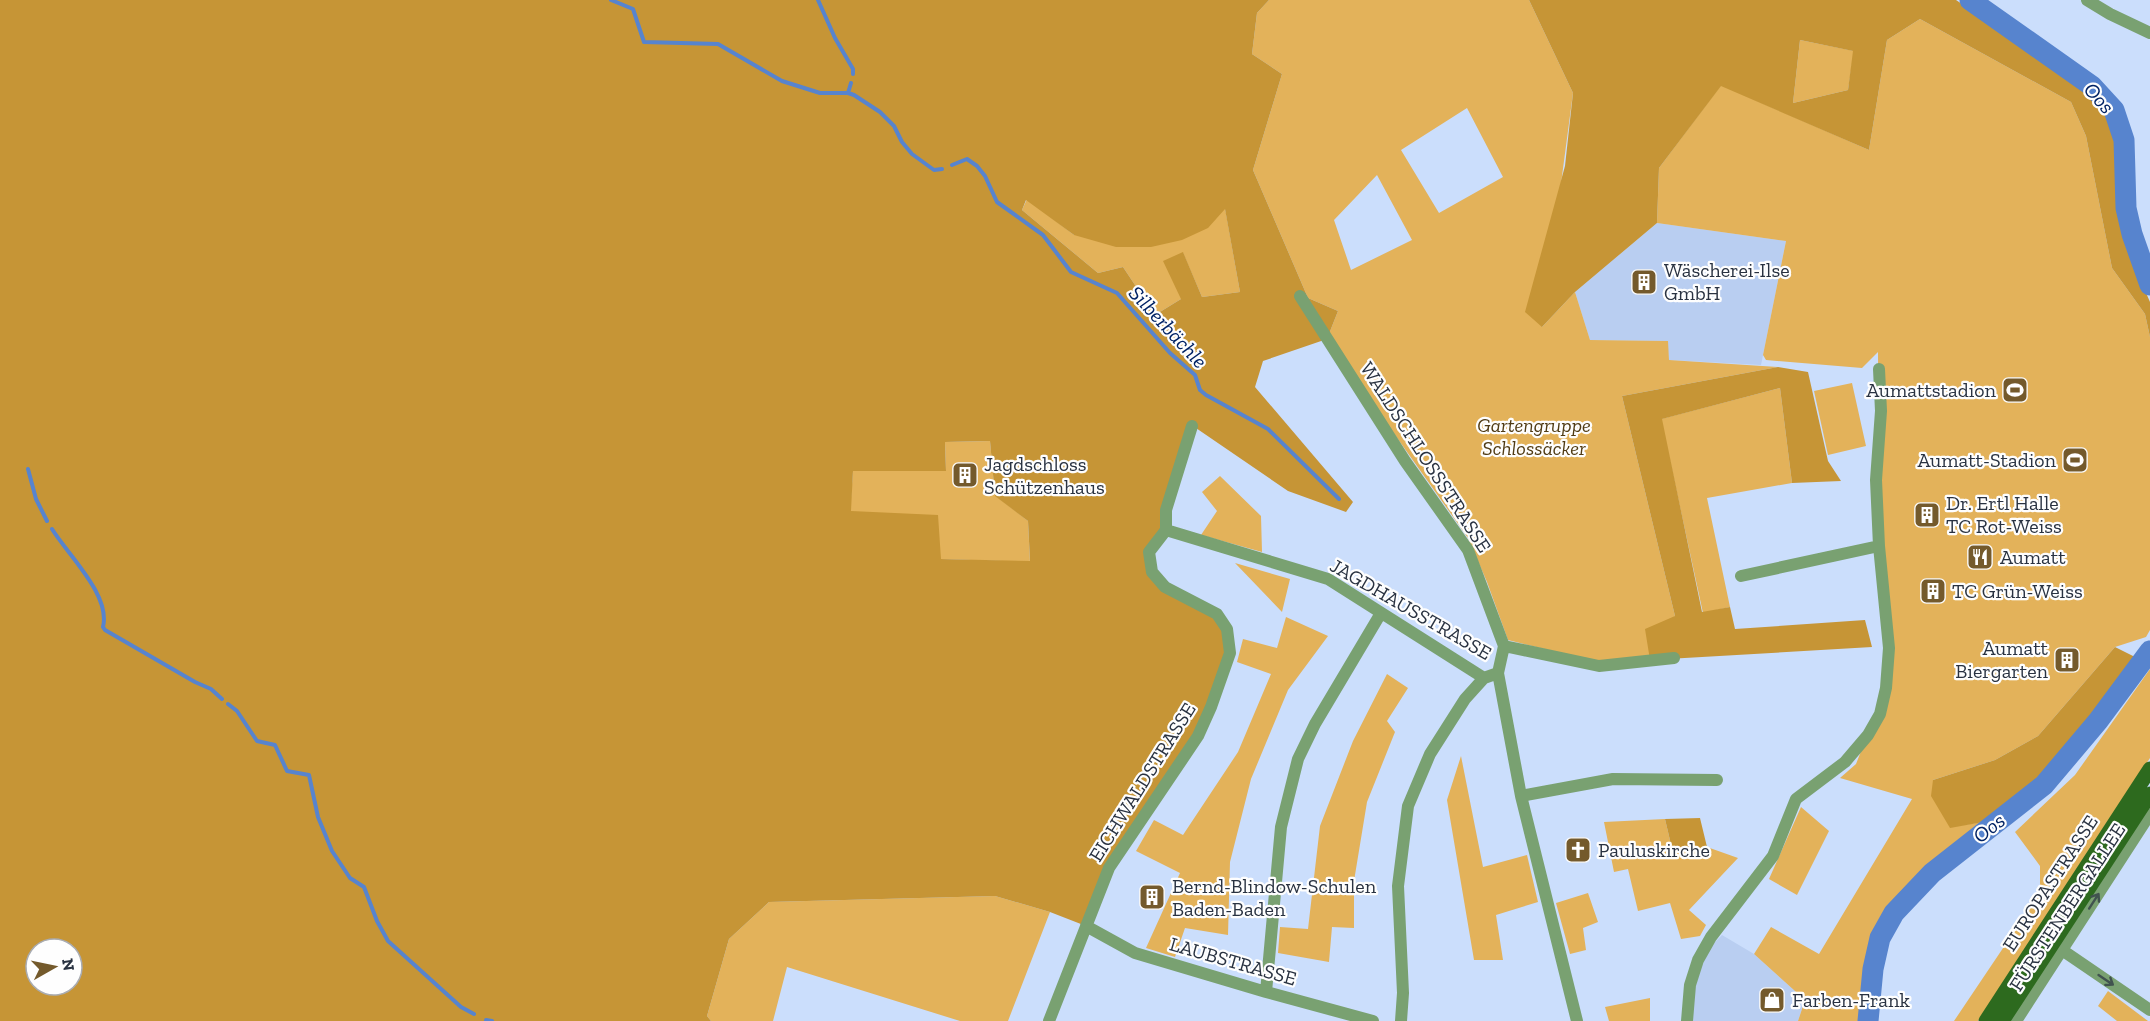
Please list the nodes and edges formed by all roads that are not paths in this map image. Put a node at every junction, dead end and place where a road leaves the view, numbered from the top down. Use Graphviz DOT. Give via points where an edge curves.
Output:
graph roads {
  1 [pos="2087,0"];
  2 [pos="2113,0"];
  3 [pos="2110,14"];
  4 [pos="2150,33"];
  5 [pos="1300,296"];
  6 [pos="1879,369"];
  7 [pos="1192,426"];
  8 [pos="1166,530"];
  9 [pos="1879,546"];
  10 [pos="1742,576"];
  11 [pos="1381,613"];
  12 [pos="1504,646"];
  13 [pos="1674,658"];
  14 [pos="1498,673"];
  15 [pos="1484,678"];
  16 [pos="2150,769"];
  17 [pos="1717,780"];
  18 [pos="2150,794"];
  19 [pos="1521,796"];
  20 [pos="2150,814"];
  21 [pos="1086,926"];
  22 [pos="2062,950"];
  23 [pos="1266,992"];
  24 [pos="2150,1011"];
  25 [pos="1049,1021"];
  26 [pos="1373,1021"];
  27 [pos="1401,1021"];
  28 [pos="1577,1021"];
  29 [pos="1686,1021"];
  30 [pos="1986,1021"];
  31 [pos="2002,1021"];
  32 [pos="2016,1021"];
  1 -- 3 [label="street"];
  2 -- 3 [label="street"];
  3 -- 4 [label="street"];
  5 -- 12 [label="street, WALDSCHLOSSSTRASSE" via="1399,452 1468,550"];
  6 -- 9 [label="street"];
  7 -- 8 [label="street" via="1166,510"];
  8 -- 11 [label="street, JAGDHAUSSTRASSE" via="1328,579"];
  8 -- 21 [label="street, EICHWALDSTRASSE" via="1149,552 1152,572 1165,587 1217,614 1227,629 1230,653 1198,736 1109,868"];
  9 -- 10 [label="street"];
  9 -- 29 [label="street" via="1889,648 1880,714 1845,762 1796,799 1773,856 1698,960 1690,985"];
  11 -- 15 [label="street, JAGDHAUSSTRASSE"];
  11 -- 23 [label="street" via="1298,759 1281,827"];
  12 -- 13 [label="street, JAGDHAUSSTRASSE" via="1599,666"];
  12 -- 14 [label="street, JAGDHAUSSTRASSE"];
  14 -- 15 [label="street, JAGDHAUSSTRASSE"];
  14 -- 19 [label="street, JAGDHAUSSTRASSE"];
  15 -- 27 [label="street" via="1465,699 1430,754 1408,806 1398,886"];
  16 -- 30 [label="main road, EUROPASTRASSE"];
  17 -- 19 [label="street" via="1613,779"];
  18 -- 31 [label="main road, EUROPASTRASSE"];
  19 -- 28 [label="street, JAGDHAUSSTRASSE"];
  22 -- 20 [label="street, FÜRSTENBERGALLEE, one-way"];
  21 -- 23 [label="street, LAUBSTRASSE" via="1135,953"];
  21 -- 25 [label="street, EICHWALDSTRASSE"];
  22 -- 24 [label="street, one-way"];
  22 -- 32 [label="street, FÜRSTENBERGALLEE"];
  23 -- 26 [label="street, LAUBSTRASSE"];
}
